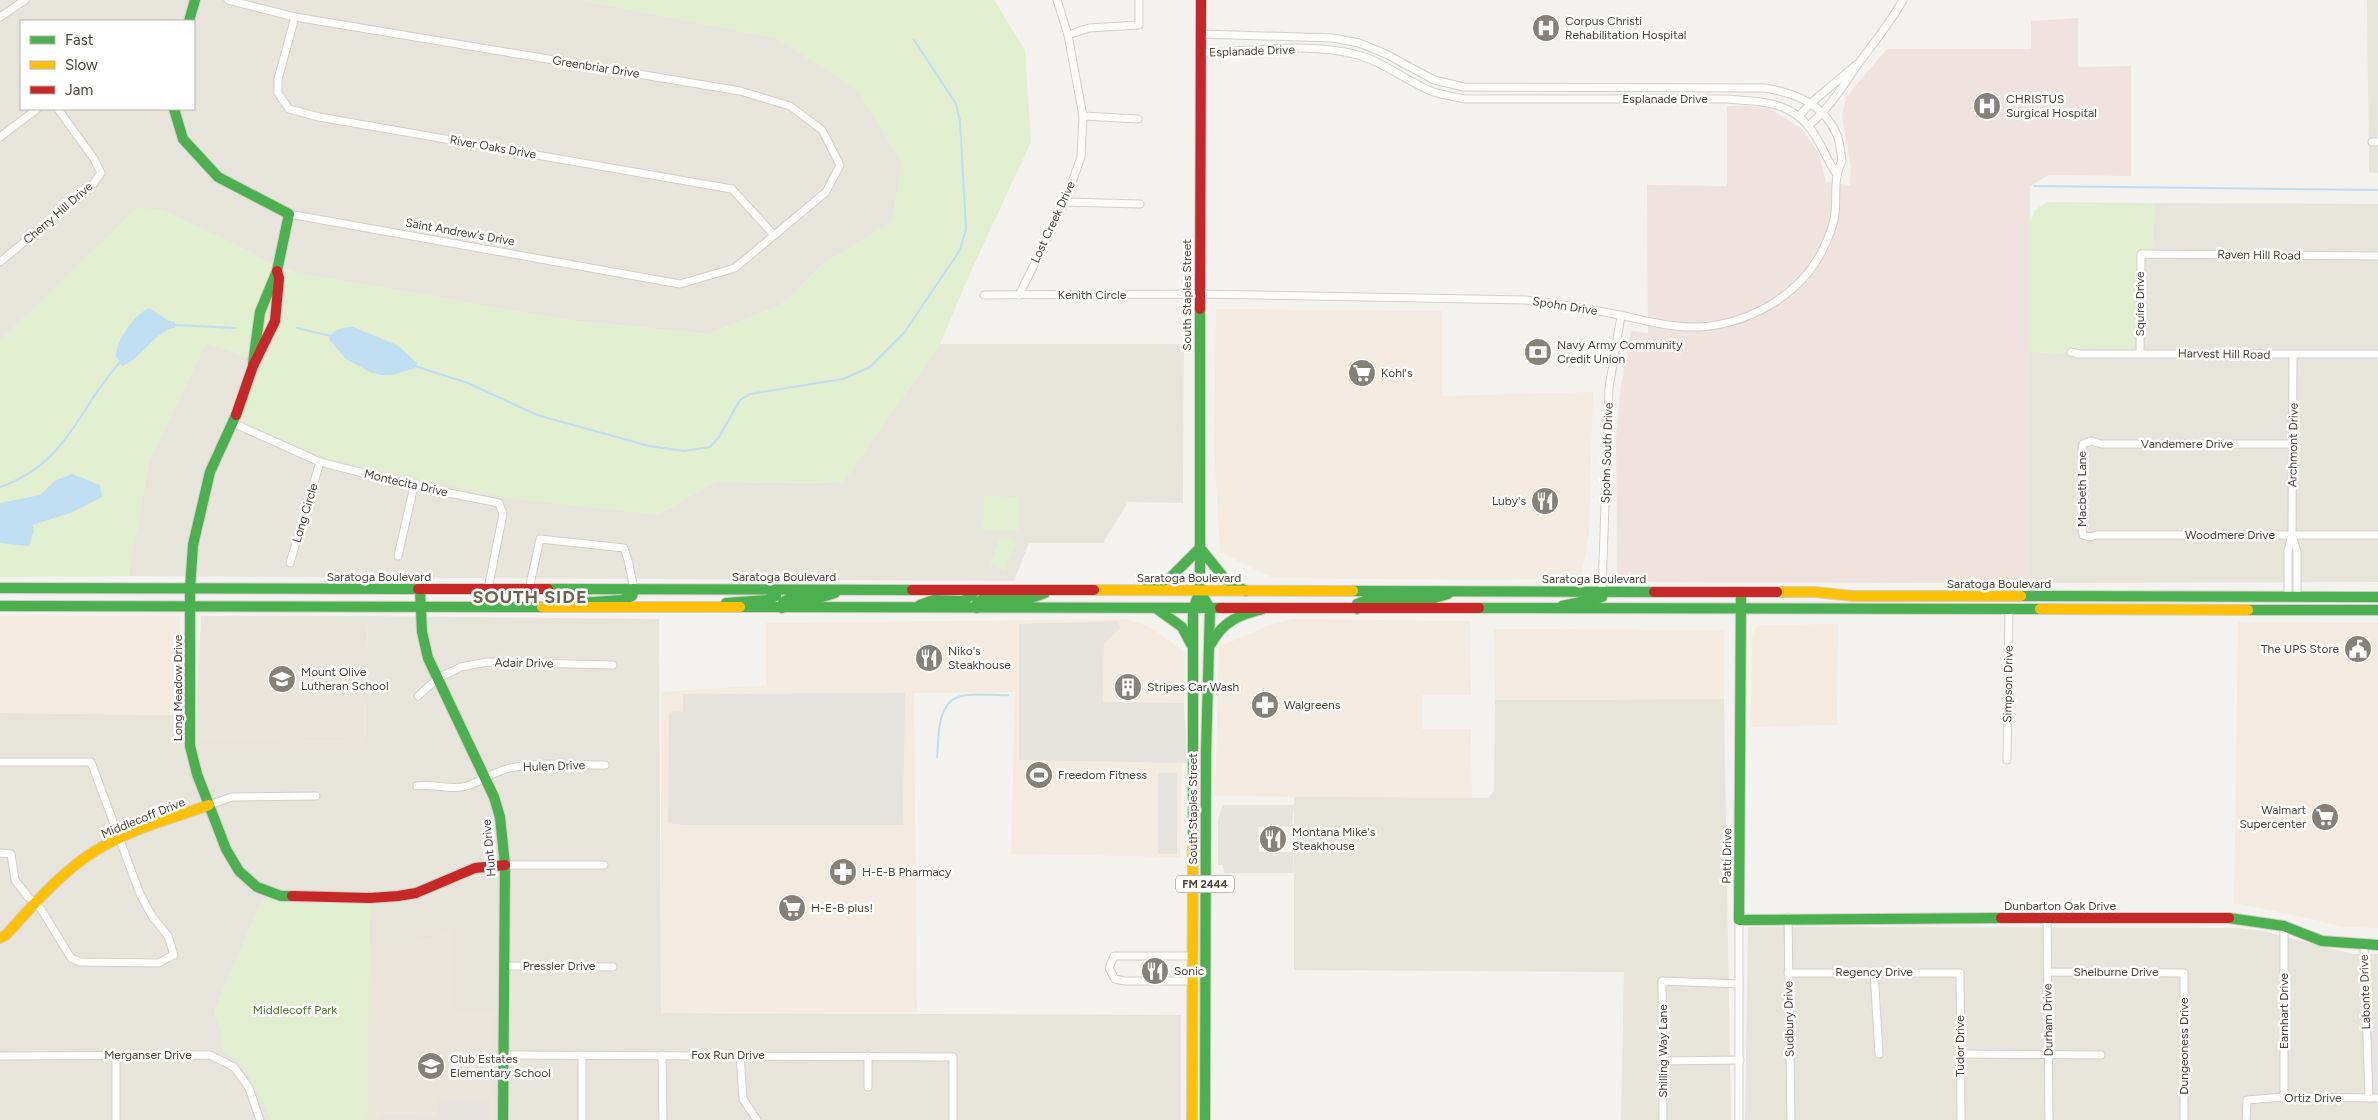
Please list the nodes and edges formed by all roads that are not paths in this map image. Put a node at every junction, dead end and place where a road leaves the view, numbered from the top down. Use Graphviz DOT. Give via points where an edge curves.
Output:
graph roads {
  1 [pos="25,0"];
  2 [pos="195,0"];
  3 [pos="228,0"];
  4 [pos="1057,0"];
  5 [pos="1139,0"];
  6 [pos="1201,0"];
  7 [pos="1903,0"];
  8 [pos="0,17"];
  9 [pos="295,17"];
  10 [pos="189,20"];
  11 [pos="1202,34"];
  12 [pos="1068,35"];
  13 [pos="1302,38"];
  14 [pos="1302,49"];
  15 [pos="1374,49"];
  16 [pos="1201,53"];
  17 [pos="1369,59"];
  18 [pos="1861,62"];
  19 [pos="1492,88"];
  20 [pos="1603,88"];
  21 [pos="1727,88"];
  22 [pos="1492,99"];
  23 [pos="1602,99"];
  24 [pos="1727,99"];
  25 [pos="1811,103"];
  26 [pos="36,110"];
  27 [pos="59,110"];
  28 [pos="174,110"];
  29 [pos="1823,114"];
  30 [pos="1084,116"];
  31 [pos="1799,116"];
  32 [pos="1138,119"];
  33 [pos="1808,126"];
  34 [pos="0,137"];
  35 [pos="1836,173"];
  36 [pos="1065,202"];
  37 [pos="1140,204"];
  38 [pos="289,214"];
  39 [pos="774,235"];
  40 [pos="2141,254"];
  41 [pos="2378,256"];
  42 [pos="0,262"];
  43 [pos="277,271"];
  44 [pos="1199,294"];
  45 [pos="984,295"];
  46 [pos="1019,295"];
  47 [pos="1621,316"];
  48 [pos="2071,352"];
  49 [pos="2140,353"];
  50 [pos="2378,354"];
  51 [pos="2293,355"];
  52 [pos="253,366"];
  53 [pos="233,423"];
  54 [pos="2083,444"];
  55 [pos="2293,444"];
  56 [pos="320,462"];
  57 [pos="414,486"];
  58 [pos="2083,535"];
  59 [pos="2292,535"];
  60 [pos="2378,535"];
  61 [pos="1200,548"];
  62 [pos="398,556"];
  63 [pos="290,564"];
  64 [pos="0,588"];
  65 [pos="190,589"];
  66 [pos="488,589"];
  67 [pos="529,589"];
  68 [pos="634,589"];
  69 [pos="420,590"];
  70 [pos="776,590"];
  71 [pos="843,590"];
  72 [pos="976,590"];
  73 [pos="1056,590"];
  74 [pos="1144,590"];
  75 [pos="1200,590"];
  76 [pos="1458,590"];
  77 [pos="1246,591"];
  78 [pos="1602,592"];
  79 [pos="1741,592"];
  80 [pos="2056,596"];
  81 [pos="2293,597"];
  82 [pos="2328,597"];
  83 [pos="2378,597"];
  84 [pos="0,606"];
  85 [pos="190,607"];
  86 [pos="419,607"];
  87 [pos="563,607"];
  88 [pos="710,607"];
  89 [pos="782,608"];
  90 [pos="912,608"];
  91 [pos="977,608"];
  92 [pos="1157,609"];
  93 [pos="1193,609"];
  94 [pos="1210,609"];
  95 [pos="1263,609"];
  96 [pos="1357,609"];
  97 [pos="1741,609"];
  98 [pos="2009,609"];
  99 [pos="1552,610"];
  100 [pos="2265,610"];
  101 [pos="2302,610"];
  102 [pos="2378,610"];
  103 [pos="1209,648"];
  104 [pos="1193,649"];
  105 [pos="613,665"];
  106 [pos="438,678"];
  107 [pos="418,696"];
  108 [pos="2007,760"];
  109 [pos="0,762"];
  110 [pos="606,765"];
  111 [pos="485,778"];
  112 [pos="418,786"];
  113 [pos="316,796"];
  114 [pos="209,804"];
  115 [pos="120,838"];
  116 [pos="0,853"];
  117 [pos="505,865"];
  118 [pos="604,865"];
  119 [pos="1193,870"];
  120 [pos="1205,889"];
  121 [pos="34,903"];
  122 [pos="1788,918"];
  123 [pos="2047,919"];
  124 [pos="1739,920"];
  125 [pos="2284,926"];
  126 [pos="0,938"];
  127 [pos="2378,945"];
  128 [pos="2364,946"];
  129 [pos="1192,956"];
  130 [pos="505,966"];
  131 [pos="613,967"];
  132 [pos="1874,971"];
  133 [pos="2048,972"];
  134 [pos="1788,973"];
  135 [pos="1960,973"];
  136 [pos="2184,973"];
  137 [pos="1192,981"];
  138 [pos="1739,984"];
  139 [pos="1192,1038"];
  140 [pos="1879,1054"];
  141 [pos="1961,1054"];
  142 [pos="2101,1054"];
  143 [pos="503,1055"];
  144 [pos="582,1055"];
  145 [pos="662,1055"];
  146 [pos="740,1055"];
  147 [pos="0,1056"];
  148 [pos="116,1056"];
  149 [pos="868,1056"];
  150 [pos="2049,1056"];
  151 [pos="1740,1060"];
  152 [pos="1205,1061"];
  153 [pos="1664,1061"];
  154 [pos="1192,1070"];
  155 [pos="868,1087"];
  156 [pos="1205,1095"];
  157 [pos="2284,1097"];
  158 [pos="2369,1098"];
  159 [pos="2378,1098"];
  160 [pos="116,1120"];
  161 [pos="260,1120"];
  162 [pos="503,1120"];
  163 [pos="582,1120"];
  164 [pos="663,1120"];
  165 [pos="757,1120"];
  166 [pos="953,1120"];
  167 [pos="1192,1120"];
  168 [pos="1205,1120"];
  169 [pos="1662,1120"];
  170 [pos="1739,1120"];
  171 [pos="1791,1120"];
  172 [pos="1961,1120"];
  173 [pos="2049,1120"];
  174 [pos="2184,1120"];
  175 [pos="2246,1120"];
  1 -- 8 [label="street"];
  2 -- 10 [label="main road"];
  3 -- 9 [label="street, Greenbriar Drive"];
  4 -- 12 [label="street, Lost Creek Drive"];
  5 -- 12 [label="street" via="1139,25 1089,28"];
  6 -- 11 [label="main road, South Staples Street"];
  7 -- 18 [label="street"];
  9 -- 39 [label="street, River Oaks Drive" via="278,79 278,93 289,109 732,189"];
  9 -- 39 [label="street, Greenbriar Drive" via="740,91 790,106 822,130 840,165 826,192"];
  11 -- 13 [label="street, Esplanade Drive"];
  11 -- 16 [label="main road, South Staples Street"];
  12 -- 30 [label="street, Lost Creek Drive"];
  13 -- 14 [label="street, Esplanade Drive"];
  13 -- 15 [label="street, Esplanade Drive" via="1333,38"];
  14 -- 16 [label="street, Esplanade Drive"];
  14 -- 17 [label="street, Esplanade Drive" via="1339,51"];
  15 -- 17 [label="street"];
  15 -- 19 [label="street, Esplanade Drive" via="1434,80 1464,87"];
  16 -- 44 [label="main road, South Staples Street"];
  17 -- 22 [label="street, Esplanade Drive" via="1431,91 1464,99"];
  18 -- 25 [label="street"];
  18 -- 29 [label="street"];
  19 -- 20 [label="street, Esplanade Drive"];
  19 -- 22 [label="street"];
  20 -- 21 [label="street, Esplanade Drive"];
  20 -- 23 [label="street"];
  21 -- 24 [label="street"];
  21 -- 25 [label="street, Esplanade Drive" via="1790,92"];
  22 -- 23 [label="street, Esplanade Drive"];
  23 -- 24 [label="street, Esplanade Drive"];
  24 -- 31 [label="street, Esplanade Drive" via="1768,102"];
  25 -- 29 [label="street, Esplanade Drive"];
  25 -- 31 [label="street"];
  26 -- 34 [label="street"];
  27 -- 42 [label="street, Cherry Hill Drive" via="101,173 91,187"];
  28 -- 38 [label="main road, Saint Andrew's Drive" via="183,139 218,177"];
  29 -- 33 [label="street"];
  29 -- 35 [label="street, Esplanade Drive" via="1837,134 1842,161"];
  30 -- 32 [label="street"];
  30 -- 36 [label="street, Lost Creek Drive" via="1081,157"];
  31 -- 33 [label="street, Esplanade Drive"];
  33 -- 35 [label="street, Esplanade Drive"];
  35 -- 47 [label="street, Spohn Drive" via="1835,216 1823,250 1804,278 1784,296 1738,319 1699,327"];
  36 -- 37 [label="street"];
  36 -- 46 [label="street, Lost Creek Drive"];
  38 -- 39 [label="street, Saint Andrew's Drive" via="680,284 735,268"];
  38 -- 43 [label="main road, Long Meadow Drive"];
  40 -- 41 [label="street, Raven Hill Road"];
  40 -- 49 [label="street, Squire Drive"];
  43 -- 52 [label="main road, Long Meadow Drive" via="260,312"];
  43 -- 52 [label="main road, Long Meadow Drive" via="275,320"];
  44 -- 46 [label="street, Kenith Circle"];
  44 -- 47 [label="street, Spohn Drive" via="1526,300 1566,304"];
  44 -- 61 [label="main road, South Staples Street"];
  45 -- 46 [label="street, Kenith Circle"];
  47 -- 78 [label="street, Spohn South Drive" via="1609,388"];
  48 -- 49 [label="street, Harvest Hill Road"];
  49 -- 51 [label="street, Harvest Hill Road"];
  50 -- 51 [label="street, Harvest Hill Road"];
  51 -- 55 [label="street, Archmont Drive"];
  52 -- 53 [label="main road, Long Meadow Drive"];
  53 -- 56 [label="street, Montecita Drive"];
  53 -- 65 [label="main road, Long Meadow Drive" via="210,472 193,545"];
  54 -- 55 [label="street, Vandemere Drive" via="2091,441 2101,444"];
  54 -- 58 [label="street, Macbeth Lane" via="2080,452 2084,516 2080,527"];
  55 -- 59 [label="street, Archmont Drive"];
  56 -- 57 [label="street, Montecita Drive"];
  56 -- 63 [label="street, Long Circle"];
  57 -- 62 [label="street"];
  57 -- 66 [label="street, Montecita Drive" via="499,503 503,514"];
  58 -- 59 [label="street, Woodmere Drive"];
  59 -- 60 [label="street, Woodmere Drive"];
  59 -- 81 [label="street, Archmont Drive" via="2297,550"];
  61 -- 74 [label="main road" via="1176,575 1161,585"];
  61 -- 75 [label="main road, South Staples Street"];
  61 -- 77 [label="main road" via="1225,579"];
  64 -- 65 [label="main road, Saratoga Boulevard"];
  65 -- 69 [label="main road, Saratoga Boulevard"];
  65 -- 85 [label="main road, Long Meadow Drive"];
  66 -- 67 [label="main road, Saratoga Boulevard"];
  66 -- 69 [label="main road, Saratoga Boulevard"];
  67 -- 68 [label="main road, Saratoga Boulevard"];
  67 -- 68 [label="street" via="540,539 624,548"];
  68 -- 70 [label="main road, Saratoga Boulevard"];
  68 -- 87 [label="main road" via="632,596 624,600 592,600"];
  69 -- 86 [label="main road, Hunt Drive"];
  70 -- 71 [label="main road, Saratoga Boulevard"];
  70 -- 88 [label="main road" via="776,596 769,600 738,600"];
  71 -- 72 [label="main road, Saratoga Boulevard"];
  71 -- 89 [label="main road" via="819,598 790,598 783,602"];
  72 -- 73 [label="main road, Saratoga Boulevard"];
  72 -- 90 [label="main road" via="964,600 934,600"];
  73 -- 74 [label="main road, Saratoga Boulevard"];
  73 -- 91 [label="main road" via="1028,599 983,599 977,602"];
  74 -- 75 [label="main road, Saratoga Boulevard"];
  75 -- 77 [label="main road, Saratoga Boulevard"];
  75 -- 93 [label="main road, South Staples Street / FM 2444"];
  75 -- 94 [label="main road, South Staples Street / FM 2444"];
  76 -- 77 [label="main road, Saratoga Boulevard"];
  76 -- 78 [label="main road, Saratoga Boulevard"];
  76 -- 96 [label="main road" via="1428,600 1366,600 1357,604"];
  78 -- 79 [label="main road, Saratoga Boulevard"];
  78 -- 99 [label="main road" via="1599,599"];
  79 -- 80 [label="main road, Saratoga Boulevard" via="1814,592 1852,596"];
  79 -- 97 [label="main road, Patti Drive"];
  80 -- 81 [label="main road, Saratoga Boulevard"];
  80 -- 98 [label="main road" via="2012,603"];
  81 -- 82 [label="main road, Saratoga Boulevard"];
  81 -- 100 [label="main road" via="2292,603"];
  82 -- 83 [label="main road, Saratoga Boulevard"];
  82 -- 101 [label="main road" via="2307,604"];
  84 -- 85 [label="main road, Saratoga Boulevard"];
  85 -- 86 [label="main road, Saratoga Boulevard"];
  85 -- 114 [label="main road, Long Meadow Drive" via="190,746"];
  86 -- 87 [label="main road, Saratoga Boulevard"];
  86 -- 106 [label="main road, Hunt Drive" via="428,658"];
  87 -- 88 [label="main road, Saratoga Boulevard"];
  88 -- 89 [label="main road, Saratoga Boulevard"];
  89 -- 90 [label="main road, Saratoga Boulevard"];
  90 -- 91 [label="main road, Saratoga Boulevard"];
  91 -- 92 [label="main road, Saratoga Boulevard"];
  92 -- 93 [label="main road, Saratoga Boulevard"];
  92 -- 104 [label="main road" via="1182,627"];
  93 -- 94 [label="main road, Saratoga Boulevard"];
  93 -- 104 [label="main road, South Staples Street / FM 2444"];
  94 -- 95 [label="main road, Saratoga Boulevard"];
  94 -- 103 [label="main road, South Staples Street / FM 2444"];
  95 -- 96 [label="main road, Saratoga Boulevard"];
  95 -- 103 [label="main road" via="1233,617 1221,625"];
  96 -- 99 [label="main road, Saratoga Boulevard"];
  97 -- 98 [label="main road, Saratoga Boulevard"];
  97 -- 99 [label="main road, Saratoga Boulevard"];
  97 -- 124 [label="main road, Patti Drive"];
  98 -- 100 [label="main road, Saratoga Boulevard"];
  98 -- 108 [label="street, Simpson Drive"];
  100 -- 101 [label="main road, Saratoga Boulevard"];
  101 -- 102 [label="main road, Saratoga Boulevard"];
  103 -- 120 [label="main road, South Staples Street / FM 2444"];
  104 -- 119 [label="main road, South Staples Street / FM 2444"];
  105 -- 106 [label="street, Adair Drive" via="487,662 461,667"];
  106 -- 107 [label="street, Adair Drive"];
  106 -- 111 [label="main road, Hunt Drive"];
  109 -- 115 [label="street" via="91,762"];
  110 -- 111 [label="street, Hulen Drive" via="529,765 503,770"];
  111 -- 112 [label="street, Hulen Drive" via="466,786"];
  111 -- 117 [label="main road, Hunt Drive" via="500,817"];
  113 -- 114 [label="street" via="232,797"];
  114 -- 115 [label="main road, Middlecoff Drive"];
  114 -- 117 [label="main road, Long Meadow Drive" via="239,871 257,887 281,896 398,896 422,891 475,868"];
  115 -- 121 [label="main road, Middlecoff Drive" via="75,865"];
  115 -- 121 [label="street" via="140,894 168,936 174,955 158,963 80,962 71,958 54,926"];
  116 -- 121 [label="street" via="11,854 14,880"];
  117 -- 118 [label="street, Long Meadow Drive"];
  117 -- 130 [label="main road, Hunt Drive"];
  119 -- 120 [label="main road" via="1197,871"];
  119 -- 129 [label="main road, South Staples Street / FM 2444"];
  120 -- 152 [label="main road, South Staples Street / FM 2444"];
  121 -- 126 [label="main road, Middlecoff Drive"];
  122 -- 123 [label="main road, Dunbarton Oak Drive"];
  122 -- 124 [label="main road, Dunbarton Oak Drive"];
  122 -- 134 [label="street, Sudbury Drive"];
  123 -- 125 [label="main road, Dunbarton Oak Drive" via="2237,918"];
  123 -- 133 [label="street, Durham Drive"];
  124 -- 138 [label="street, Patti Drive"];
  125 -- 128 [label="main road, Dunbarton Oak Drive" via="2322,941"];
  125 -- 157 [label="street, Earnhart Drive"];
  127 -- 128 [label="main road, Dunbarton Oak Drive"];
  128 -- 158 [label="street, Labonte Drive"];
  129 -- 137 [label="main road, South Staples Street / FM 2444"];
  129 -- 137 [label="street" via="1114,956 1109,968 1115,979 1125,981"];
  130 -- 131 [label="street, Pressler Drive"];
  130 -- 143 [label="main road, Hunt Drive"];
  132 -- 134 [label="street, Regency Drive"];
  132 -- 135 [label="street, Regency Drive"];
  132 -- 140 [label="street"];
  133 -- 136 [label="street, Shelburne Drive"];
  133 -- 150 [label="street, Durham Drive"];
  134 -- 171 [label="street, Sudbury Drive"];
  135 -- 141 [label="street, Tudor Drive"];
  136 -- 174 [label="street, Dungeoness Drive"];
  137 -- 139 [label="main road, South Staples Street / FM 2444"];
  138 -- 151 [label="street, Patti Drive"];
  138 -- 153 [label="street, Shilling Way Lane" via="1662,981"];
  139 -- 152 [label="main road" via="1199,1058"];
  139 -- 154 [label="main road, South Staples Street / FM 2444"];
  141 -- 150 [label="street"];
  141 -- 172 [label="street, Tudor Drive"];
  142 -- 150 [label="street"];
  143 -- 144 [label="street, Fox Run Drive"];
  143 -- 162 [label="main road, Hunt Drive"];
  144 -- 145 [label="street, Fox Run Drive"];
  144 -- 163 [label="street"];
  145 -- 146 [label="street, Fox Run Drive"];
  145 -- 164 [label="street"];
  146 -- 149 [label="street, Fox Run Drive"];
  146 -- 165 [label="street" via="743,1099"];
  147 -- 148 [label="street, Merganser Drive"];
  148 -- 160 [label="street"];
  148 -- 161 [label="street, Merganser Drive" via="210,1055 234,1067 249,1088"];
  149 -- 155 [label="street"];
  149 -- 166 [label="street, Fox Run Drive" via="954,1057"];
  150 -- 173 [label="street, Durham Drive"];
  151 -- 153 [label="street"];
  151 -- 170 [label="street, Patti Drive"];
  152 -- 156 [label="main road, South Staples Street / FM 2444"];
  153 -- 169 [label="street, Shilling Way Lane"];
  154 -- 156 [label="main road" via="1198,1071"];
  154 -- 167 [label="main road, South Staples Street / FM 2444"];
  156 -- 168 [label="main road, South Staples Street / FM 2444"];
  157 -- 158 [label="street, Ortiz Drive"];
  157 -- 175 [label="street, Ortiz Drive" via="2247,1100"];
  158 -- 159 [label="street, Ortiz Drive"];
}
